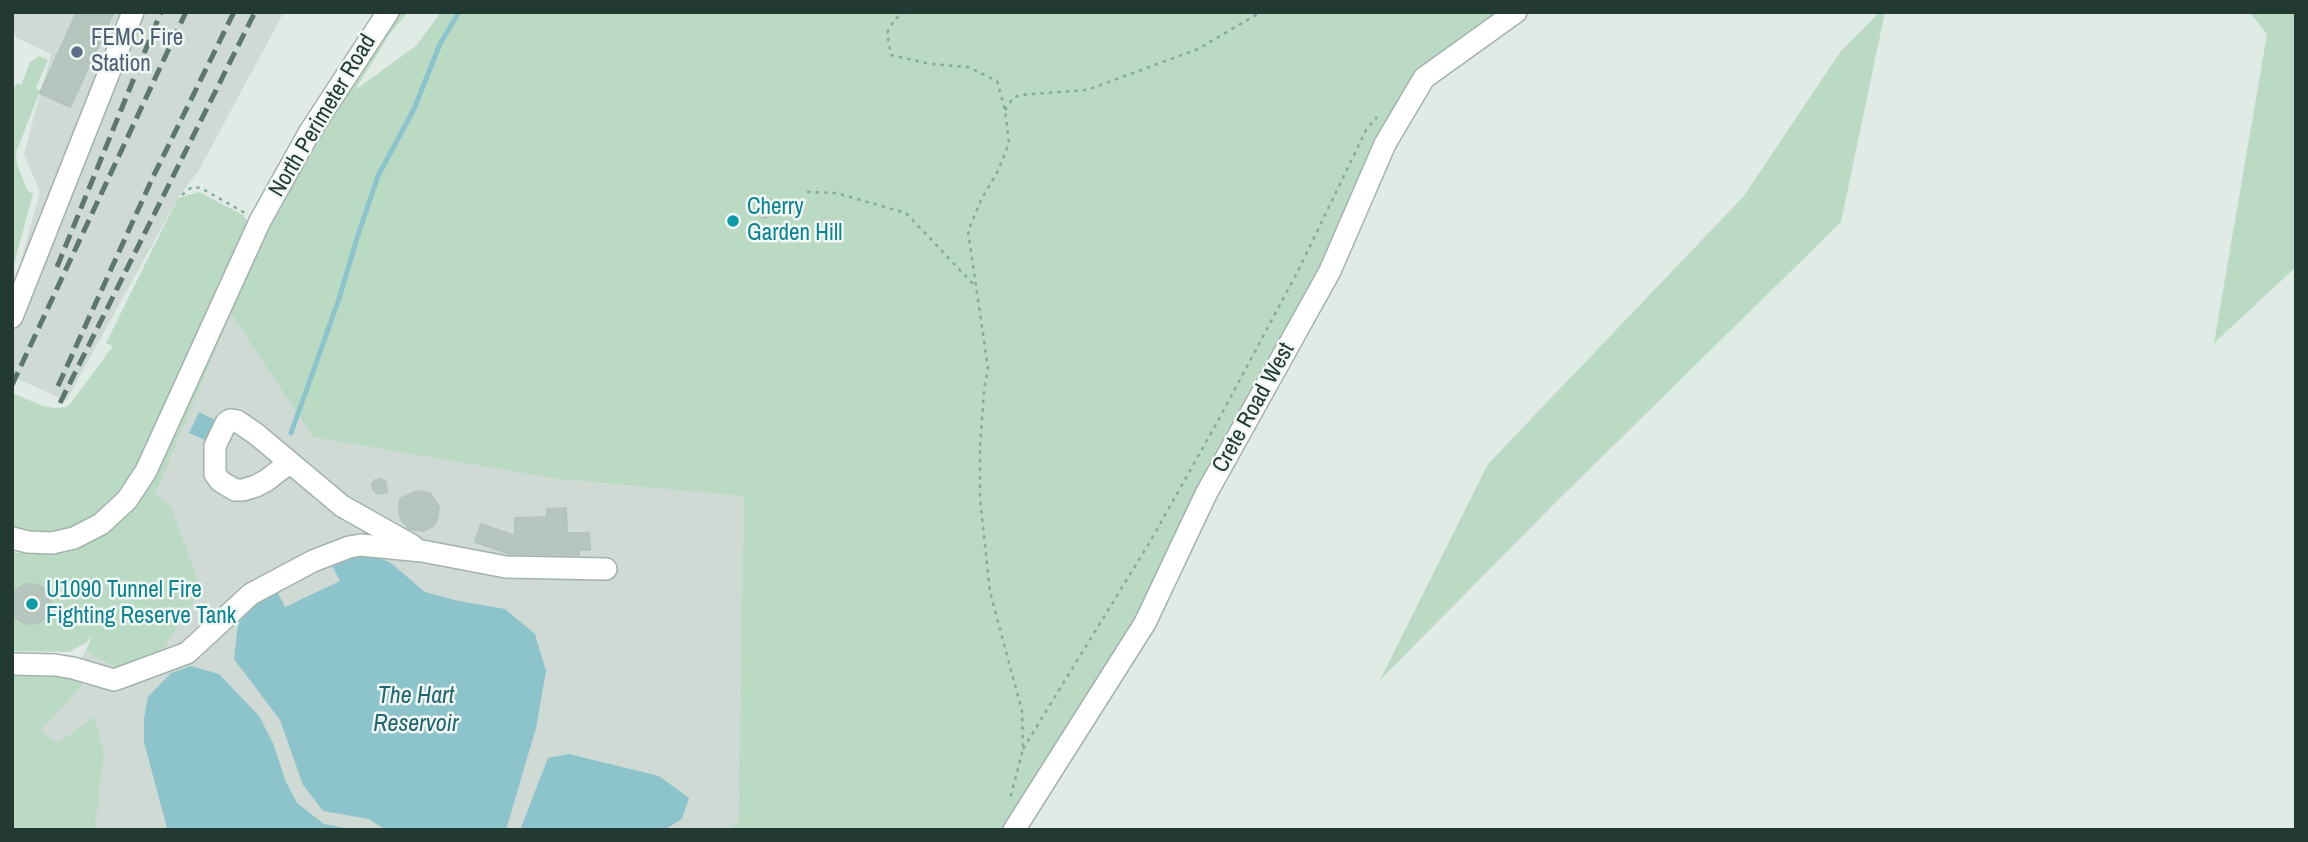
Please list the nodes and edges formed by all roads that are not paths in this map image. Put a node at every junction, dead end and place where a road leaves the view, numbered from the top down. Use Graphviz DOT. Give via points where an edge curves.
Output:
graph roads {
  1 [pos="133,12"];
  2 [pos="388,12"];
  3 [pos="1516,12"];
  4 [pos="12,317"];
  5 [pos="291,465"];
  6 [pos="12,538"];
  7 [pos="422,551"];
  8 [pos="606,569"];
  9 [pos="12,664"];
  10 [pos="1014,830"];
  1 -- 4 [label="street"];
  2 -- 6 [label="street, North Perimeter Road" via="309,134 260,221 164,435 127,500 101,524 74,538 52,543"];
  3 -- 10 [label="street, Crete Road West" via="1424,78 1385,144 1330,271 1206,494 1145,623"];
  5 -- 7 [label="street" via="342,506"];
  7 -- 8 [label="street" via="506,567"];
  7 -- 9 [label="street" via="361,545 313,561 251,594 187,653 114,680 74,668"];
}
